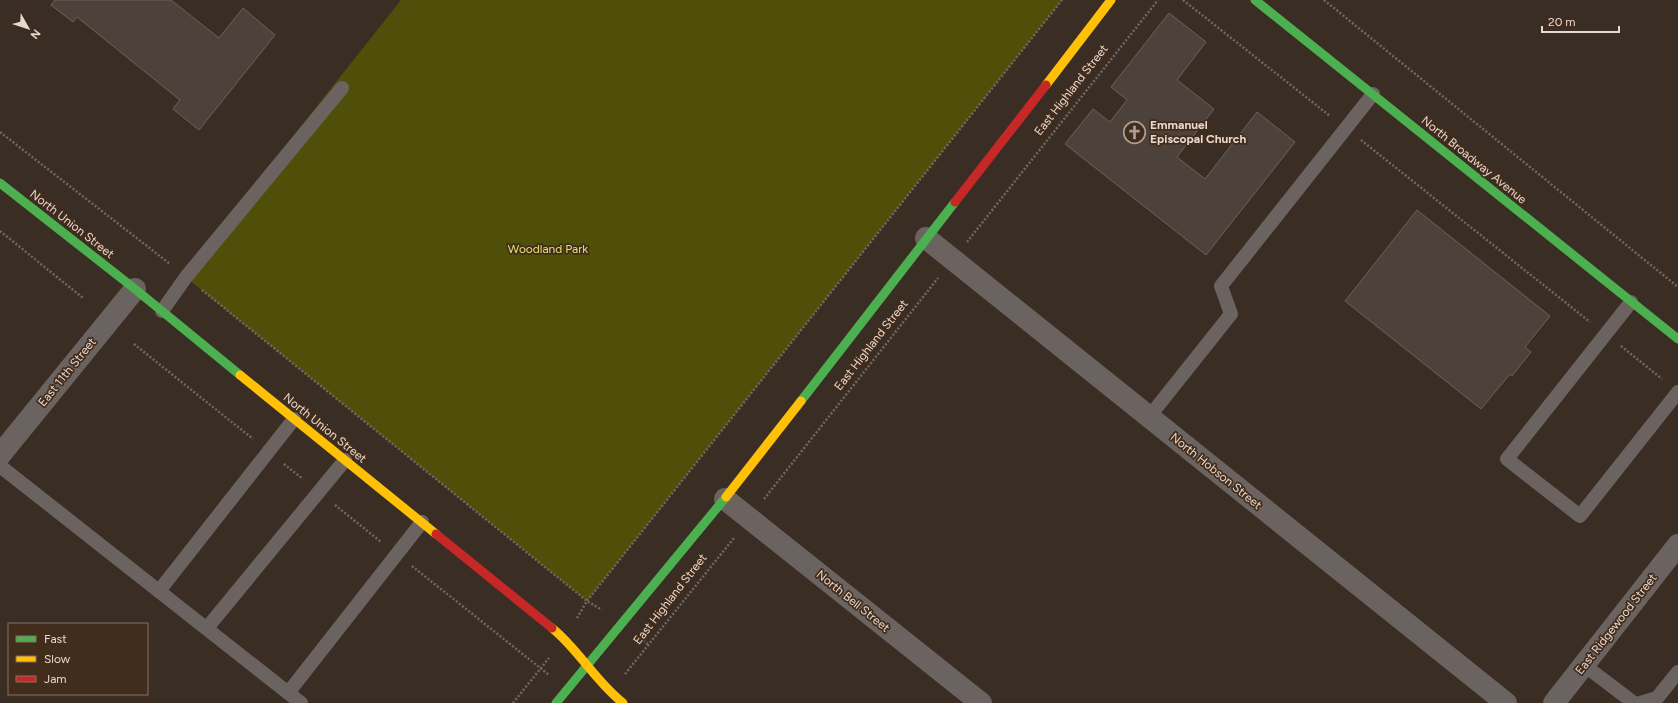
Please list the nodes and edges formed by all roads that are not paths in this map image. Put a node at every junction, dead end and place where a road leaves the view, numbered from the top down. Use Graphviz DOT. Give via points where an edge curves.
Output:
graph roads {
  1 [pos="1111,0"];
  2 [pos="1255,0"];
  3 [pos="342,88"];
  4 [pos="1373,94"];
  5 [pos="0,183"];
  6 [pos="926,238"];
  7 [pos="135,289"];
  8 [pos="1631,302"];
  9 [pos="162,311"];
  10 [pos="1678,339"];
  11 [pos="1678,392"];
  12 [pos="1150,417"];
  13 [pos="294,418"];
  14 [pos="0,455"];
  15 [pos="345,460"];
  16 [pos="0,466"];
  17 [pos="725,499"];
  18 [pos="422,522"];
  19 [pos="1678,544"];
  20 [pos="159,591"];
  21 [pos="207,628"];
  22 [pos="588,665"];
  23 [pos="1584,665"];
  24 [pos="1678,672"];
  25 [pos="288,693"];
  26 [pos="301,703"];
  27 [pos="556,703"];
  28 [pos="624,703"];
  29 [pos="980,703"];
  30 [pos="1506,703"];
  31 [pos="1554,703"];
  32 [pos="1634,703"];
  33 [pos="1640,703"];
  1 -- 6 [label="street, East Highland Street"];
  2 -- 4 [label="street, North Broadway Avenue"];
  3 -- 9 [label="lane" via="186,277"];
  4 -- 8 [label="street, North Broadway Avenue"];
  4 -- 12 [label="lane" via="1221,286 1231,314"];
  5 -- 7 [label="street, North Union Street"];
  6 -- 12 [label="street, North Hobson Street"];
  6 -- 17 [label="street, East Highland Street"];
  7 -- 9 [label="street, North Union Street"];
  7 -- 14 [label="street, East 11th Street"];
  8 -- 10 [label="street, North Broadway Avenue"];
  8 -- 11 [label="lane" via="1507,459 1580,516"];
  9 -- 13 [label="street, North Union Street"];
  12 -- 30 [label="street, North Hobson Street"];
  13 -- 15 [label="street, North Union Street"];
  13 -- 20 [label="lane"];
  15 -- 18 [label="street, North Union Street"];
  15 -- 21 [label="lane"];
  16 -- 20 [label="lane"];
  17 -- 22 [label="street, East Highland Street"];
  17 -- 29 [label="street, North Bell Street"];
  18 -- 22 [label="street, North Union Street" via="565,639"];
  18 -- 25 [label="lane"];
  19 -- 23 [label="street, East Ridgewood Street"];
  20 -- 21 [label="lane"];
  21 -- 25 [label="lane"];
  22 -- 27 [label="street, East Highland Street"];
  22 -- 28 [label="street, North Union Street" via="608,691"];
  23 -- 31 [label="street, East Ridgewood Street"];
  23 -- 32 [label="lane"];
  24 -- 33 [label="lane" via="1657,698"];
  25 -- 26 [label="lane"];
}
